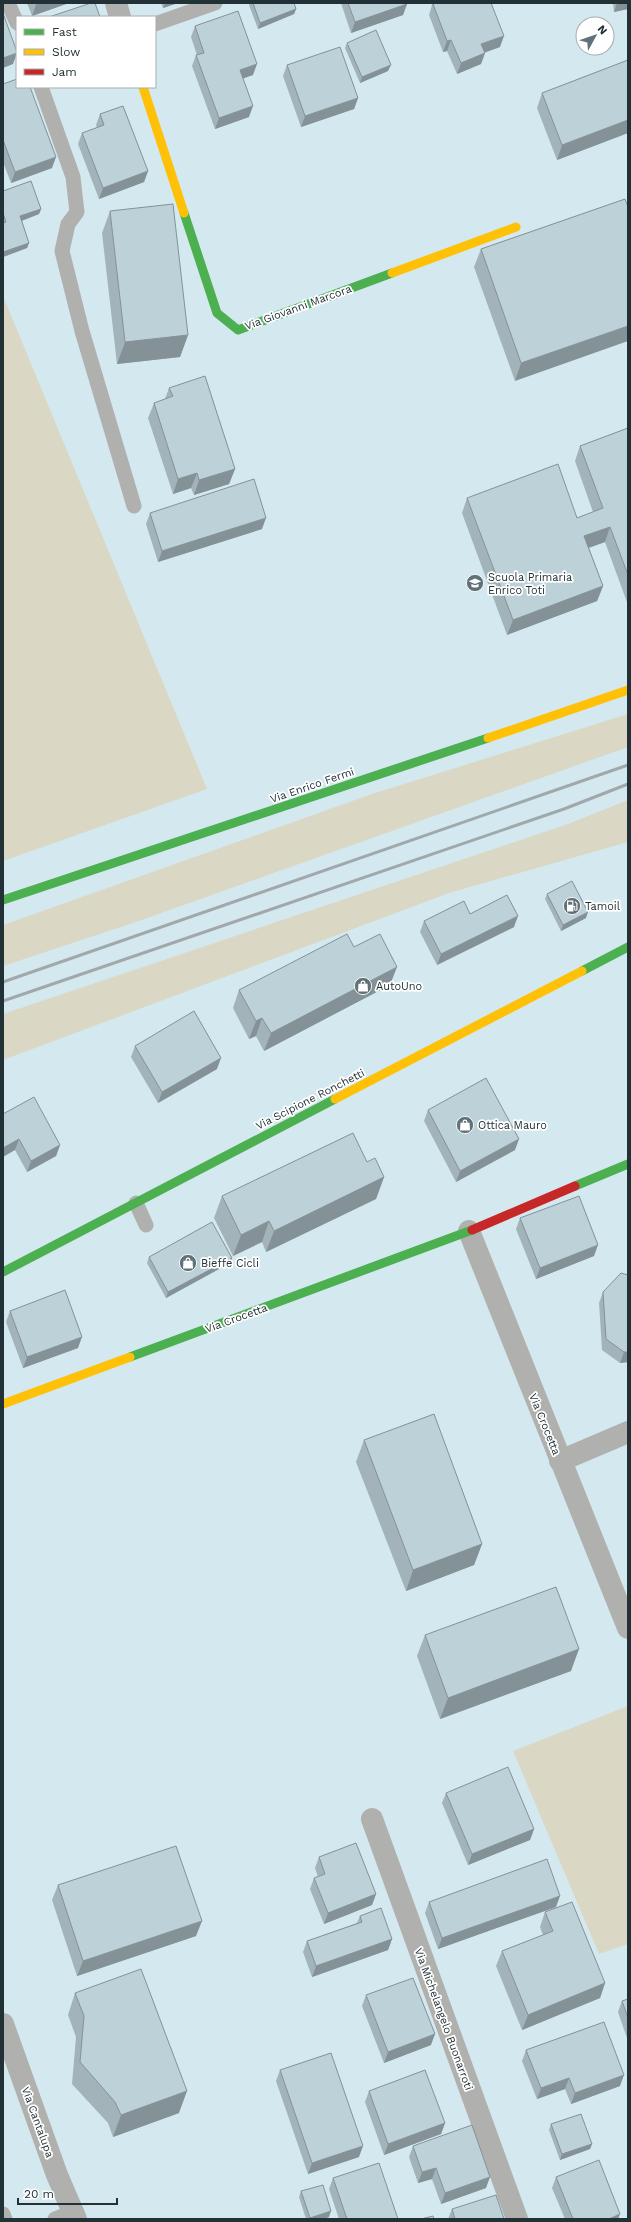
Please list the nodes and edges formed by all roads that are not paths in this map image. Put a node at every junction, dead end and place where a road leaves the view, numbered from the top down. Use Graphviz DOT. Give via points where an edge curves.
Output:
graph roads {
  1 [pos="8,3"];
  2 [pos="116,3"];
  3 [pos="215,3"];
  4 [pos="120,16"];
  5 [pos="16,21"];
  6 [pos="156,24"];
  7 [pos="41,88"];
  8 [pos="143,88"];
  9 [pos="516,227"];
  10 [pos="134,506"];
  11 [pos="628,690"];
  12 [pos="3,900"];
  13 [pos="628,947"];
  14 [pos="628,1164"];
  15 [pos="136,1203"];
  16 [pos="146,1225"];
  17 [pos="469,1231"];
  18 [pos="3,1272"];
  19 [pos="3,1404"];
  20 [pos="628,1432"];
  21 [pos="560,1461"];
  22 [pos="627,1623"];
  23 [pos="372,1820"];
  24 [pos="3,2024"];
  25 [pos="3,2214"];
  26 [pos="68,2217"];
  27 [pos="5,2219"];
  28 [pos="517,2219"];
  1 -- 5 [label="lane"];
  2 -- 4 [label="street"];
  3 -- 6 [label="lane"];
  7 -- 10 [label="lane" via="73,177 77,212 68,224 62,251 82,331"];
  8 -- 9 [label="street, Via Giovanni Marcora" via="217,313 238,330"];
  11 -- 12 [label="street, Via Enrico Fermi" via="296,804"];
  13 -- 15 [label="street, Via Scipione Ronchetti"];
  14 -- 17 [label="street, Via Crocetta"];
  15 -- 16 [label="lane"];
  15 -- 18 [label="street, Via Scipione Ronchetti"];
  17 -- 19 [label="street, Via Crocetta"];
  17 -- 21 [label="street, Via Crocetta"];
  20 -- 21 [label="street, Via Crocetta"];
  21 -- 22 [label="street, Via Crocetta"];
  23 -- 28 [label="street, Via Michelangelo Buonarroti"];
  24 -- 26 [label="street, Via Cantalupa" via="57,2175"];
  25 -- 27 [label="lane"];
}
